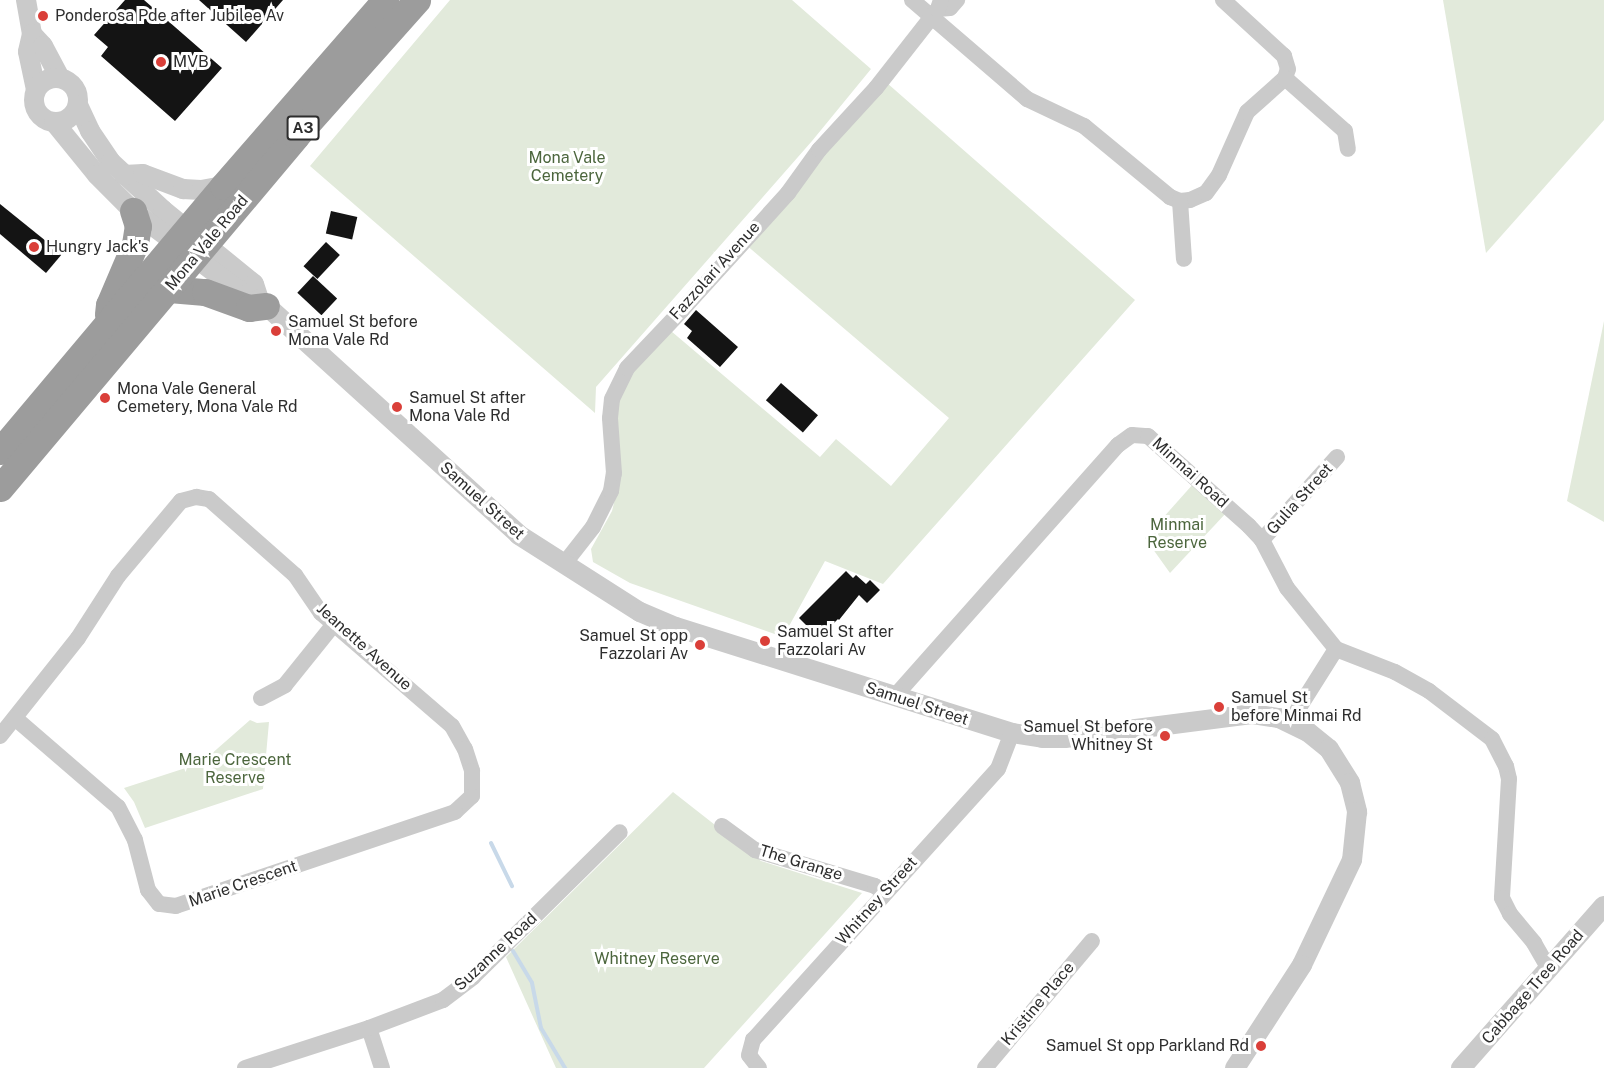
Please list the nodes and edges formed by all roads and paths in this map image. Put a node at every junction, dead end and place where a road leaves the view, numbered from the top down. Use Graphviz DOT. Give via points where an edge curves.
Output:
graph roads {
  1 [pos="26,0"];
  2 [pos="385,0"];
  3 [pos="417,0"];
  4 [pos="912,0"];
  5 [pos="957,0"];
  6 [pos="1223,0"];
  7 [pos="937,9"];
  8 [pos="32,34"];
  9 [pos="60,78"];
  10 [pos="1285,78"];
  11 [pos="36,89"];
  12 [pos="78,105"];
  13 [pos="54,122"];
  14 [pos="1348,149"];
  15 [pos="124,175"];
  16 [pos="223,186"];
  17 [pos="1180,201"];
  18 [pos="134,211"];
  19 [pos="191,243"];
  20 [pos="1184,259"];
  21 [pos="169,288"];
  22 [pos="263,302"];
  23 [pos="108,324"];
  24 [pos="0,451"];
  25 [pos="1337,457"];
  26 [pos="0,488"];
  27 [pos="1262,540"];
  28 [pos="564,564"];
  29 [pos="334,624"];
  30 [pos="1336,649"];
  31 [pos="895,696"];
  32 [pos="261,698"];
  33 [pos="15,718"];
  34 [pos="1290,722"];
  35 [pos="1012,733"];
  36 [pos="0,736"];
  37 [pos="455,812"];
  38 [pos="722,826"];
  39 [pos="620,832"];
  40 [pos="884,893"];
  41 [pos="1604,906"];
  42 [pos="1092,941"];
  43 [pos="1549,969"];
  44 [pos="369,1028"];
  45 [pos="244,1068"];
  46 [pos="382,1068"];
  47 [pos="759,1068"];
  48 [pos="985,1068"];
  49 [pos="1235,1068"];
  50 [pos="1461,1068"];
  1 -- 8 [label="street"];
  2 -- 16 [label="highway, Mona Vale Road / A3"];
  3 -- 19 [label="highway, Mona Vale Road / A3"];
  4 -- 7 [label="street"];
  5 -- 7 [label="street, Fazzolari Avenue" via="950,8"];
  6 -- 10 [label="street" via="1284,56 1288,69"];
  7 -- 17 [label="street" via="1027,99 1084,126 1170,197"];
  7 -- 28 [label="street, Fazzolari Avenue" via="788,193 627,368 612,399 611,491 593,527"];
  8 -- 9 [label="street"];
  8 -- 11 [label="street" via="28,52"];
  9 -- 11 [label="street" via="46,80"];
  9 -- 12 [label="street" via="72,84"];
  10 -- 14 [label="street" via="1346,131"];
  10 -- 17 [label="street" via="1247,112 1206,194"];
  11 -- 13 [label="street" via="37,110"];
  12 -- 13 [label="street" via="69,118"];
  12 -- 15 [label="street" via="99,147"];
  13 -- 18 [label="street" via="97,175"];
  15 -- 16 [label="street" via="143,174 183,189"];
  15 -- 19 [label="street"];
  16 -- 19 [label="highway, Mona Vale Road / A3"];
  17 -- 20 [label="street"];
  18 -- 19 [label="street"];
  18 -- 23 [label="highway" via="138,226 135,244 109,305"];
  19 -- 21 [label="highway, Mona Vale Road / A3"];
  19 -- 22 [label="street, Samuel Street" via="245,295"];
  19 -- 23 [label="highway, Mona Vale Road / A3"];
  21 -- 22 [label="highway" via="205,292 249,308"];
  21 -- 26 [label="highway, Mona Vale Road / A3"];
  22 -- 28 [label="street, Samuel Street" via="519,535"];
  23 -- 24 [label="highway, Mona Vale Road / A3"];
  25 -- 27 [label="street, Gulia Street"];
  27 -- 30 [label="street, Minmai Road" via="1287,588"];
  27 -- 31 [label="street, Minmai Road" via="1148,436 1132,435 1118,445"];
  28 -- 31 [label="street, Samuel Street" via="657,621"];
  29 -- 32 [label="street" via="285,685"];
  29 -- 33 [label="street, Jeanette Avenue" via="321,613 295,575 210,499 181,501 118,576 78,638"];
  29 -- 37 [label="street, Jeanette Avenue" via="452,726 472,771 472,796"];
  30 -- 34 [label="street"];
  30 -- 43 [label="street" via="1395,672 1429,691 1492,739 1509,779 1502,898"];
  31 -- 35 [label="street, Samuel Street"];
  33 -- 36 [label="street, Jeanette Avenue"];
  33 -- 37 [label="street, Marie Crescent" via="118,807 135,840 148,890 159,904 177,906"];
  34 -- 35 [label="street, Samuel Street" via="1262,714 1244,714 1065,738"];
  34 -- 49 [label="street, Samuel Street" via="1329,749 1350,783 1357,812 1355,847 1344,882 1302,965"];
  35 -- 40 [label="street, Whitney Street" via="998,769"];
  38 -- 40 [label="street, The Grange" via="755,850 875,886"];
  39 -- 44 [label="street, Suzanne Road" via="473,977 443,1000"];
  40 -- 47 [label="street, Whitney Street" via="753,1040 749,1055"];
  41 -- 43 [label="street, Cabbage Tree Road"];
  42 -- 48 [label="street, Kristine Place"];
  43 -- 50 [label="street, Cabbage Tree Road"];
  44 -- 45 [label="street, Suzanne Road"];
  44 -- 46 [label="street"];
}
